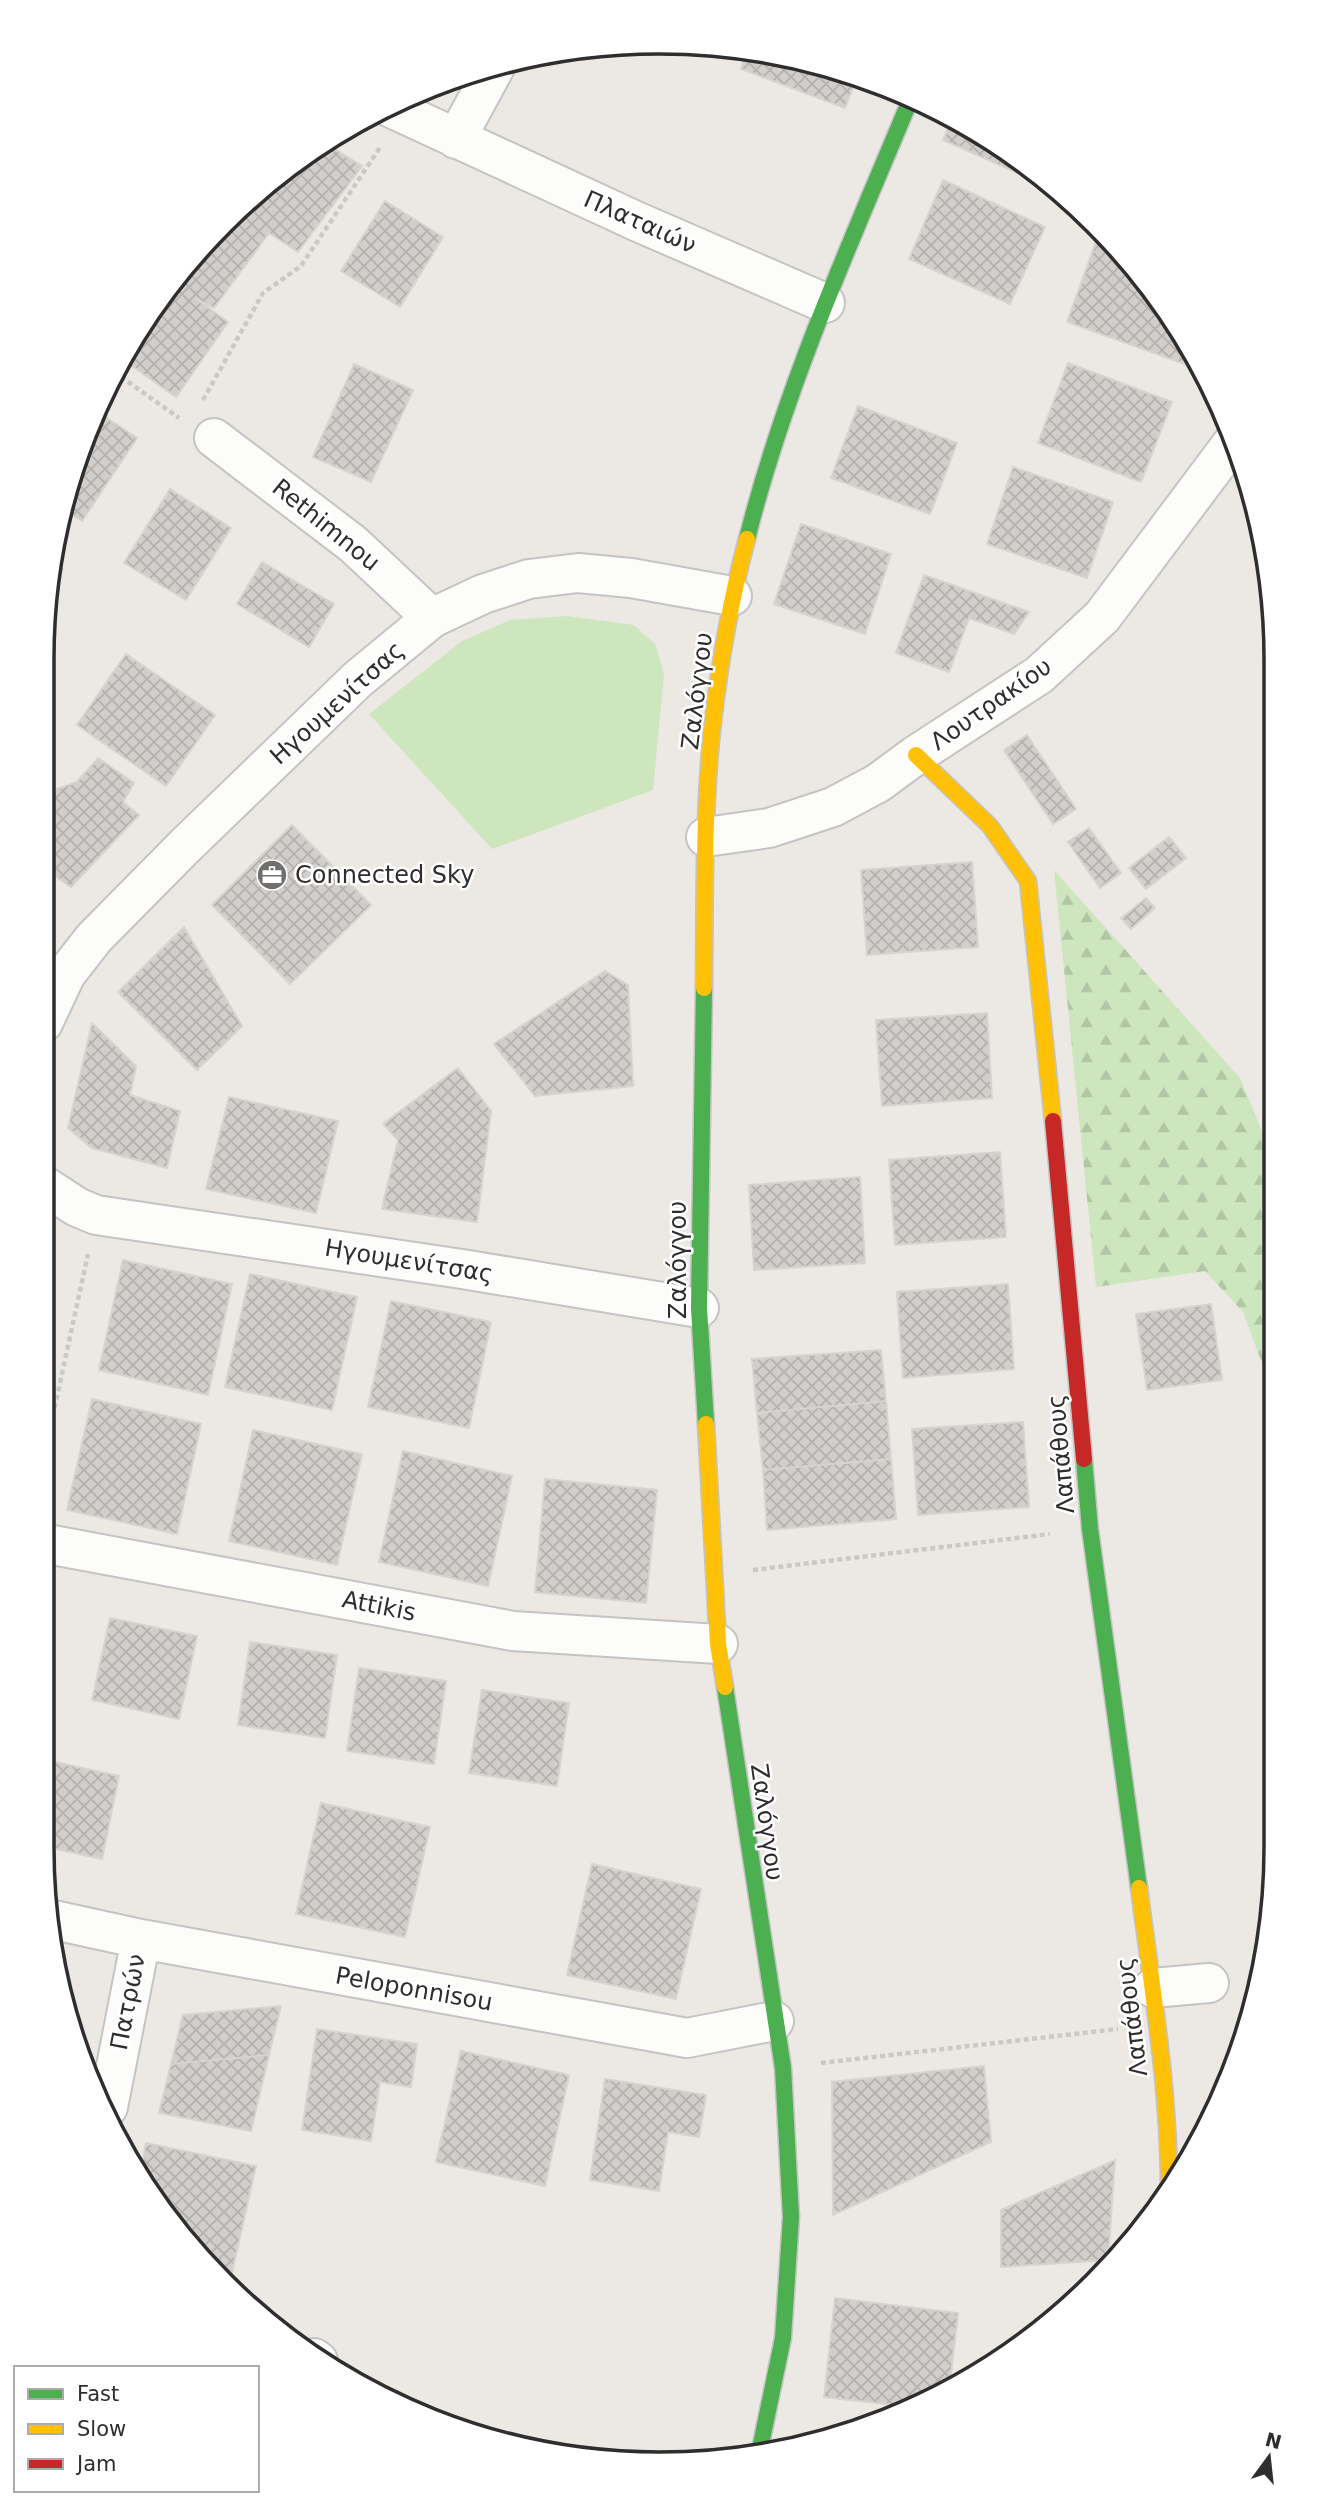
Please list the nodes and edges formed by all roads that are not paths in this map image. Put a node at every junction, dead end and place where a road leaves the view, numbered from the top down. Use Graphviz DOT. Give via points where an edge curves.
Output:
graph roads {
  1 [pos="488,79"];
  2 [pos="907,108"];
  3 [pos="401,113"];
  4 [pos="456,139"];
  5 [pos="825,303"];
  6 [pos="201,432"];
  7 [pos="1227,451"];
  8 [pos="732,596"];
  9 [pos="432,618"];
  10 [pos="916,755"];
  11 [pos="706,837"];
  12 [pos="54,1000"];
  13 [pos="54,1192"];
  14 [pos="699,1308"];
  15 [pos="54,1545"];
  16 [pos="718,1644"];
  17 [pos="59,1921"];
  18 [pos="141,1939"];
  19 [pos="1209,1983"];
  20 [pos="1155,2006"];
  21 [pos="774,2021"];
  22 [pos="109,2097"];
  23 [pos="1169,2172"];
  24 [pos="761,2443"];
  1 -- 4 [label="street"];
  2 -- 5 [label="street, Ζαλόγγου"];
  3 -- 4 [label="street, Πλαταιών"];
  4 -- 5 [label="street, Πλαταιών"];
  5 -- 8 [label="street, Ζαλόγγου" via="759,489"];
  6 -- 9 [label="street, Rethimnou" via="353,544"];
  7 -- 10 [label="street, Λουτρακίου" via="1102,617 1039,675"];
  8 -- 9 [label="street, Ηγουμενίτσας" via="578,573 529,579"];
  8 -- 11 [label="street, Ζαλόγγου" via="713,723"];
  9 -- 12 [label="street, Ηγουμενίτσας" via="358,679 186,845 94,938 66,974"];
  10 -- 11 [label="street, Λουτρακίου" via="878,783 833,807 769,828"];
  10 -- 20 [label="street, Λαπάθους" via="989,825 1028,881 1090,1529"];
  11 -- 14 [label="street, Ζαλόγγου"];
  13 -- 14 [label="street, Ηγουμενίτσας" via="96,1215"];
  14 -- 16 [label="street, Ζαλόγγου"];
  15 -- 16 [label="street, Attikis" via="513,1631"];
  16 -- 21 [label="street, Ζαλόγγου"];
  17 -- 18 [label="street, Peloponnisou"];
  18 -- 21 [label="street, Peloponnisou" via="687,2038"];
  18 -- 22 [label="street, Πατρών"];
  19 -- 20 [label="street"];
  20 -- 23 [label="street, Λαπάθους"];
  21 -- 24 [label="street, Ζαλόγγου" via="783,2068 791,2217 782,2338"];
}
